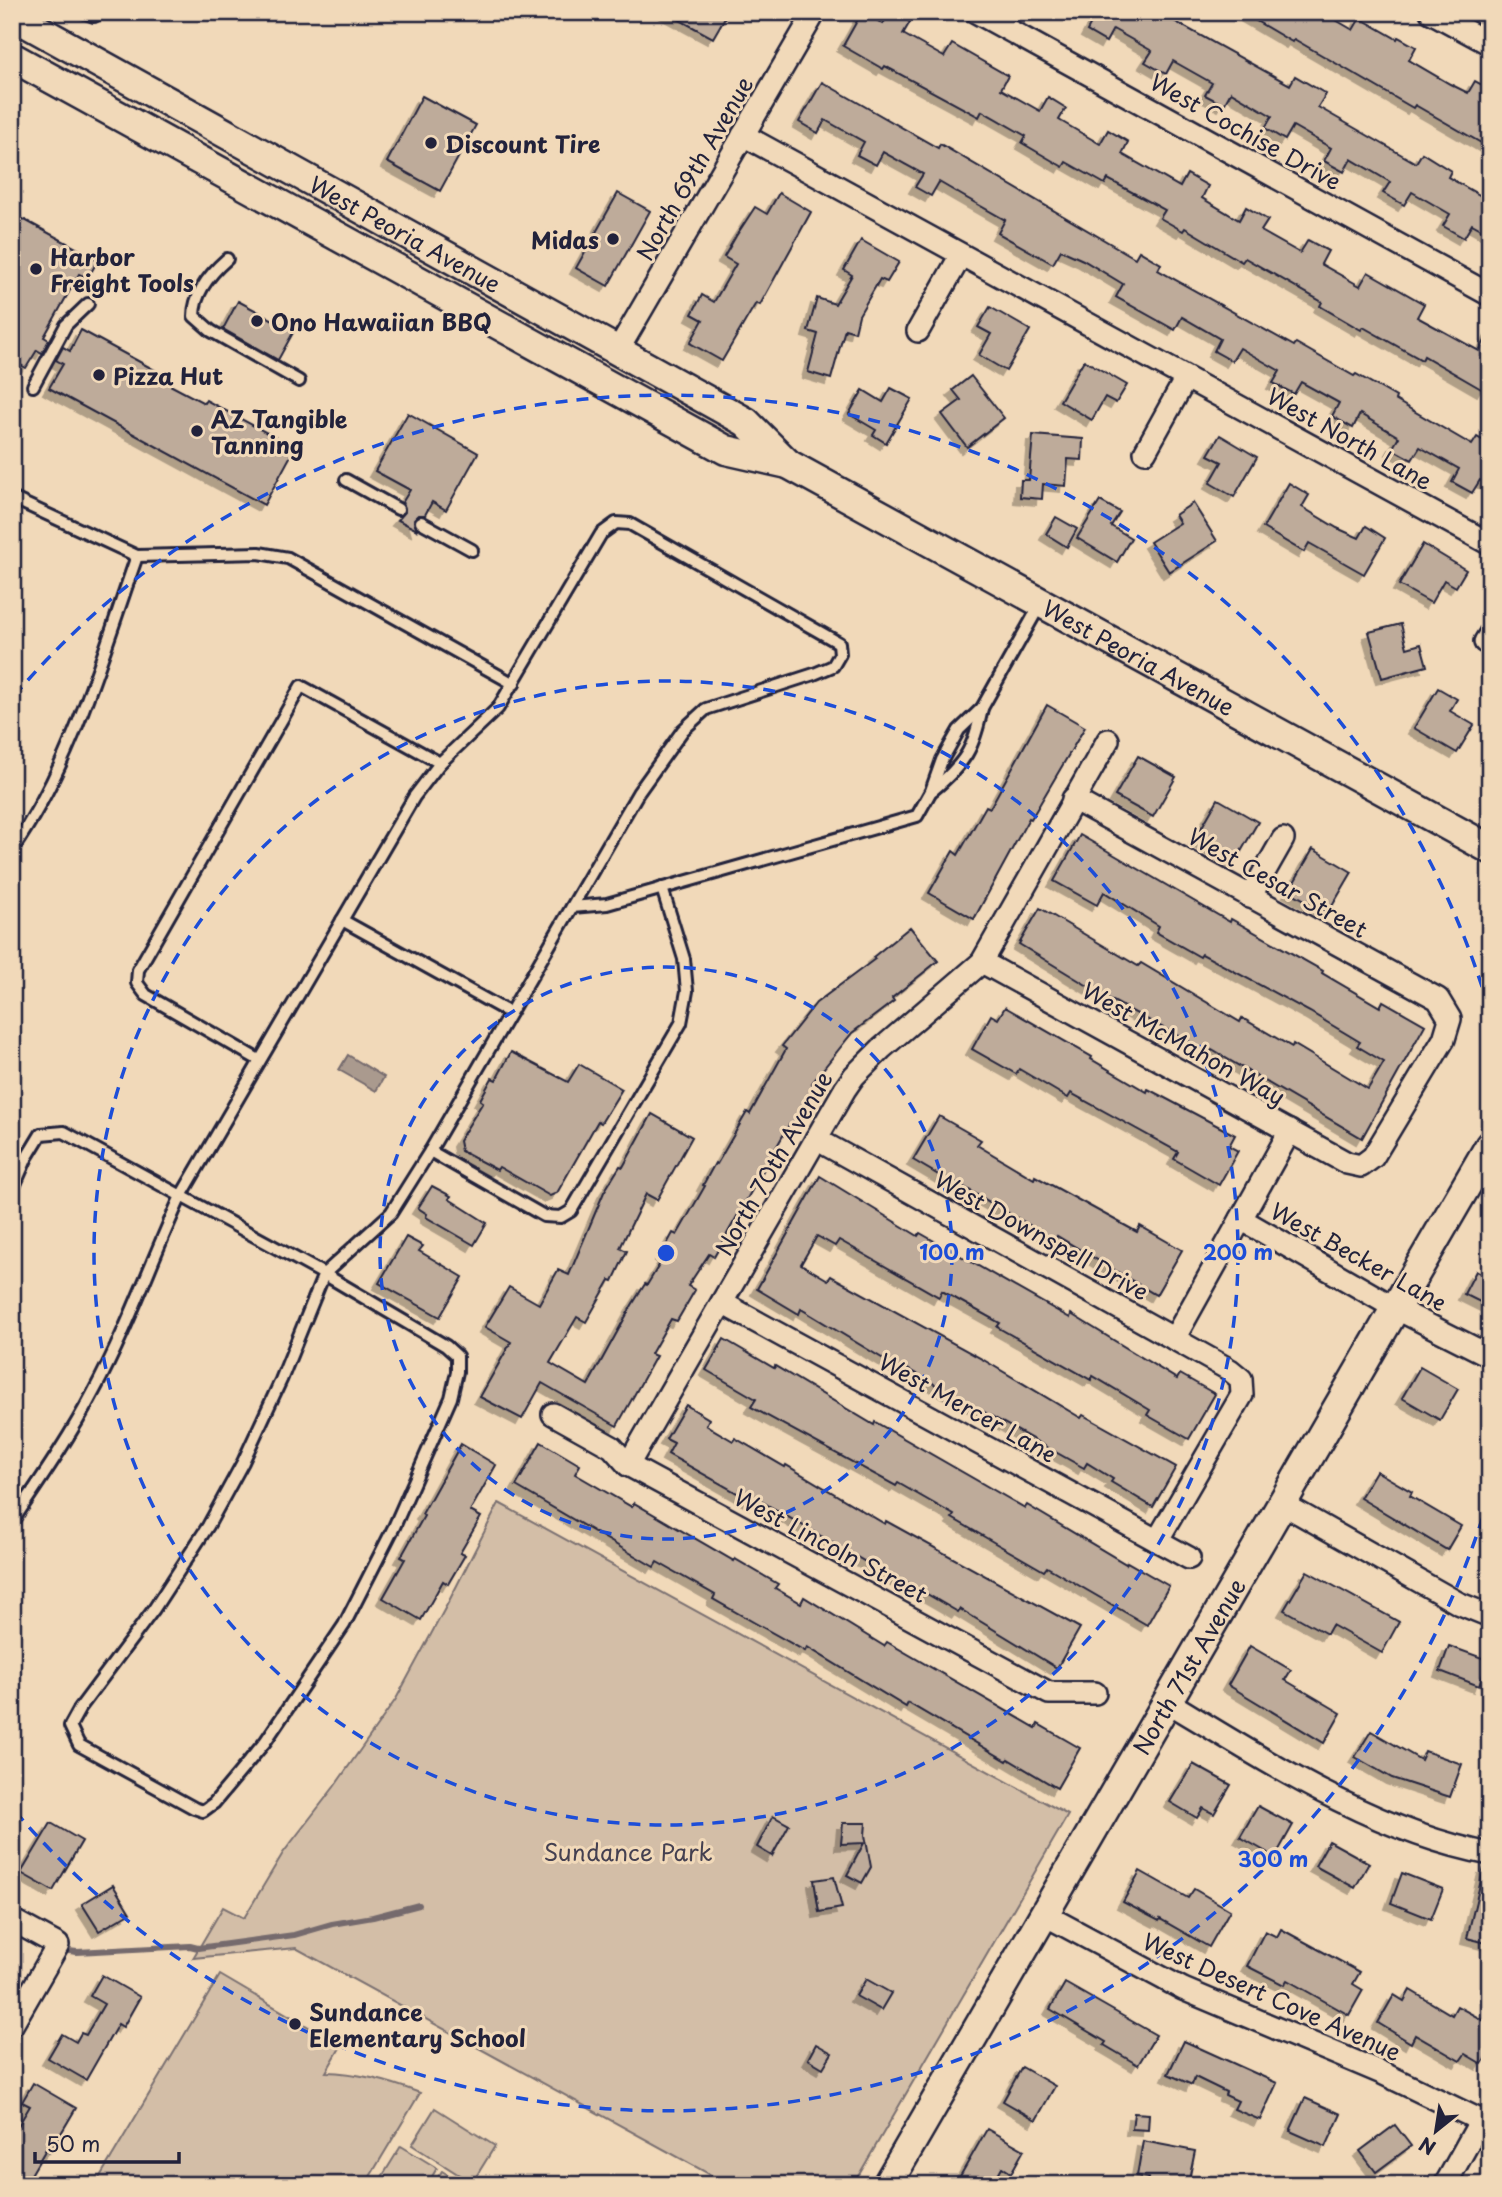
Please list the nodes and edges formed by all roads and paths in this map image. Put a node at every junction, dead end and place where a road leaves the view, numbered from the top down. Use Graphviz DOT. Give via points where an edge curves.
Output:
graph roads {
  1 [pos="83,12"];
  2 [pos="100,12"];
  3 [pos="814,12"];
  4 [pos="976,12"];
  5 [pos="1431,12"];
  6 [pos="12,15"];
  7 [pos="1490,44"];
  8 [pos="12,57"];
  9 [pos="743,135"];
  10 [pos="961,255"];
  11 [pos="227,259"];
  12 [pos="426,286"];
  13 [pos="1490,295"];
  14 [pos="88,304"];
  15 [pos="918,331"];
  16 [pos="618,350"];
  17 [pos="1186,378"];
  18 [pos="299,381"];
  19 [pos="33,386"];
  20 [pos="1145,453"];
  21 [pos="788,464"];
  22 [pos="346,480"];
  23 [pos="12,498"];
  24 [pos="398,509"];
  25 [pos="421,522"];
  26 [pos="1490,544"];
  27 [pos="472,550"];
  28 [pos="137,556"];
  29 [pos="1041,603"];
  30 [pos="514,684"];
  31 [pos="982,708"];
  32 [pos="1108,740"];
  33 [pos="440,763"];
  34 [pos="931,792"];
  35 [pos="1073,799"];
  36 [pos="1283,839"];
  37 [pos="1490,849"];
  38 [pos="12,850"];
  39 [pos="662,888"];
  40 [pos="1250,897"];
  41 [pos="572,907"];
  42 [pos="342,920"];
  43 [pos="982,962"];
  44 [pos="510,1013"];
  45 [pos="259,1060"];
  46 [pos="1290,1131"];
  47 [pos="816,1139"];
  48 [pos="1490,1145"];
  49 [pos="430,1151"];
  50 [pos="1361,1166"];
  51 [pos="12,1191"];
  52 [pos="181,1196"];
  53 [pos="1241,1219"];
  54 [pos="324,1274"];
  55 [pos="722,1303"];
  56 [pos="1395,1308"];
  57 [pos="1174,1339"];
  58 [pos="1490,1356"];
  59 [pos="553,1414"];
  60 [pos="628,1465"];
  61 [pos="1283,1504"];
  62 [pos="12,1522"];
  63 [pos="1157,1541"];
  64 [pos="1189,1558"];
  65 [pos="1490,1616"];
  66 [pos="1095,1693"];
  67 [pos="1168,1702"];
  68 [pos="1490,1854"];
  69 [pos="1043,1914"];
  70 [pos="12,1920"];
  71 [pos="12,2025"];
  72 [pos="1485,2123"];
  73 [pos="887,2185"];
  74 [pos="1445,2185"];
  1 -- 2 [label="lane" via="93,16"];
  3 -- 9 [label="street, North 69th Avenue"];
  4 -- 13 [label="street, West Cochise Drive"];
  5 -- 7 [label="street"];
  6 -- 16 [label="main road, West Peoria Avenue"];
  8 -- 12 [label="main road, West Peoria Avenue"];
  9 -- 10 [label="street, West North Lane"];
  9 -- 16 [label="street, North 69th Avenue"];
  10 -- 15 [label="street"];
  10 -- 17 [label="street, West North Lane"];
  11 -- 18 [label="lane" via="210,274 196,300 194,316 211,331"];
  12 -- 16 [label="main road" via="475,296 583,352 597,355"];
  12 -- 21 [label="main road, West Peoria Avenue" via="726,450"];
  14 -- 19 [label="lane" via="66,325"];
  16 -- 21 [label="main road, West Peoria Avenue" via="746,422"];
  17 -- 20 [label="street"];
  17 -- 26 [label="street, West North Lane"];
  21 -- 29 [label="main road, West Peoria Avenue"];
  22 -- 24 [label="lane"];
  23 -- 28 [label="lane"];
  25 -- 27 [label="lane"];
  28 -- 30 [label="lane" via="259,553 288,558"];
  28 -- 38 [label="lane" via="73,738"];
  29 -- 31 [label="lane"];
  29 -- 37 [label="main road, West Peoria Avenue"];
  30 -- 33 [label="lane" via="498,708"];
  30 -- 41 [label="lane" via="601,534 616,523 630,524 839,643 840,654 833,666 706,709 683,730 638,793"];
  31 -- 34 [label="lane" via="959,730"];
  31 -- 34 [label="lane" via="976,737 958,769"];
  32 -- 35 [label="street, North 70th Avenue"];
  33 -- 42 [label="lane" via="414,797"];
  33 -- 45 [label="lane" via="302,686 138,970 137,983 146,995"];
  34 -- 39 [label="lane" via="917,816"];
  35 -- 40 [label="street, West Cesar Street"];
  35 -- 43 [label="street, North 70th Avenue"];
  36 -- 40 [label="street"];
  39 -- 41 [label="lane" via="607,904"];
  39 -- 49 [label="lane" via="684,959 687,991 681,1023 571,1210 561,1217 544,1216"];
  40 -- 50 [label="street, West Cesar Street" via="1438,999 1450,1019 1444,1039 1373,1157"];
  41 -- 44 [label="lane"];
  42 -- 44 [label="lane"];
  42 -- 45 [label="lane"];
  43 -- 46 [label="street, West McMahon Way"];
  43 -- 47 [label="street, North 70th Avenue" via="854,1076"];
  44 -- 49 [label="lane"];
  45 -- 52 [label="lane"];
  46 -- 50 [label="street, West McMahon Way"];
  46 -- 53 [label="street"];
  47 -- 55 [label="street, North 70th Avenue"];
  47 -- 57 [label="street, West Downspell Drive"];
  48 -- 56 [label="main road, North 71st Avenue"];
  49 -- 54 [label="lane" via="391,1213"];
  51 -- 52 [label="lane" via="41,1134 64,1132"];
  52 -- 54 [label="lane"];
  52 -- 62 [label="lane" via="95,1390"];
  53 -- 56 [label="street, West Becker Lane"];
  53 -- 57 [label="street"];
  54 -- 54 [label="lane" via="281,1380 208,1526 70,1726 79,1745 203,1811 265,1742 344,1625 394,1527 451,1398 457,1372 457,1356 446,1346"];
  55 -- 60 [label="street, North 70th Avenue"];
  55 -- 63 [label="street, West Mercer Lane"];
  56 -- 58 [label="street, West Becker Lane"];
  56 -- 61 [label="main road, North 71st Avenue"];
  57 -- 63 [label="street, West Downspell Drive" via="1241,1379 1242,1395"];
  59 -- 60 [label="street, West Lincoln Street" via="612,1447"];
  60 -- 66 [label="street, West Lincoln Street" via="1049,1693"];
  61 -- 65 [label="street" via="1458,1603"];
  61 -- 67 [label="main road, North 71st Avenue"];
  63 -- 64 [label="street, West Mercer Lane"];
  67 -- 68 [label="street" via="1340,1801 1413,1832"];
  67 -- 69 [label="main road, North 71st Avenue"];
  69 -- 72 [label="street, West Desert Cove Avenue" via="1194,1993 1382,2073"];
  69 -- 73 [label="main road, North 71st Avenue"];
  70 -- 71 [label="street" via="58,1945"];
  72 -- 74 [label="street, West Desert Cove Avenue"];
}
